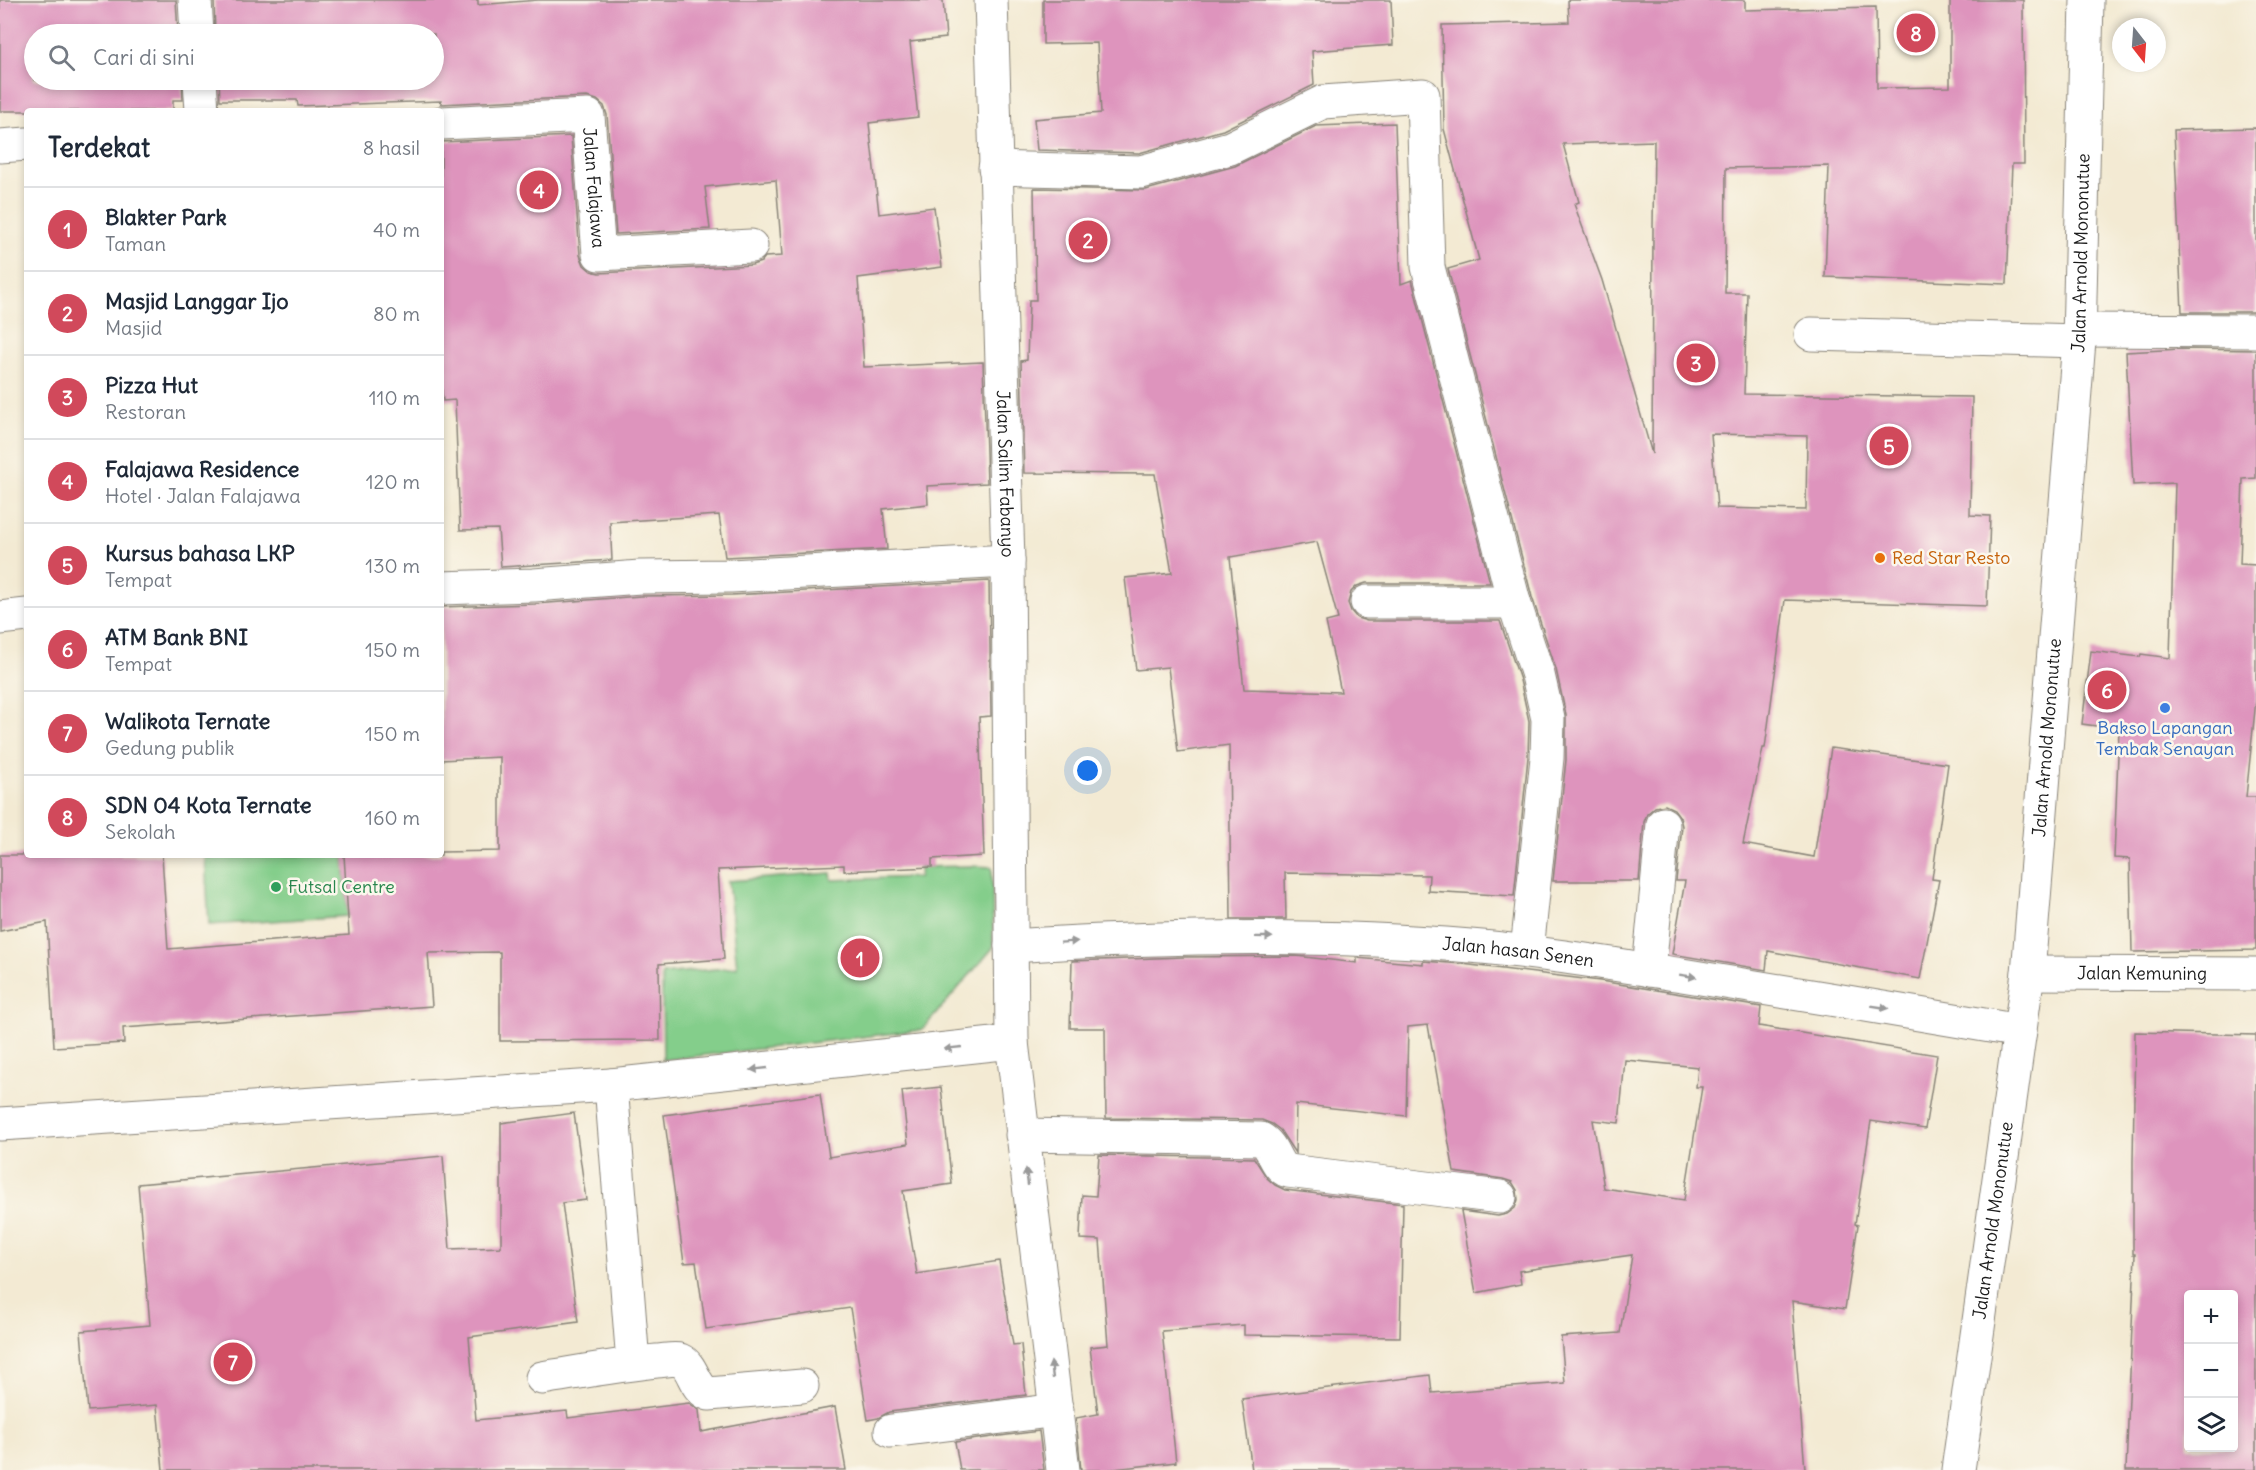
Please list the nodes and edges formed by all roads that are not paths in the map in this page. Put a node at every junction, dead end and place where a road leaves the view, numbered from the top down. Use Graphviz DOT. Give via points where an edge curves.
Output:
graph roads {
  1 [pos="195,0"];
  2 [pos="991,0"];
  3 [pos="2087,0"];
  4 [pos="196,24"];
  5 [pos="201,90"];
  6 [pos="202,108"];
  7 [pos="444,123"];
  8 [pos="24,144"];
  9 [pos="0,146"];
  10 [pos="995,168"];
  11 [pos="752,246"];
  12 [pos="2256,331"];
  13 [pos="1811,333"];
  14 [pos="2079,336"];
  15 [pos="1008,561"];
  16 [pos="444,588"];
  17 [pos="1367,602"];
  18 [pos="1514,602"];
  19 [pos="24,615"];
  20 [pos="0,618"];
  21 [pos="1663,824"];
  22 [pos="1011,946"];
  23 [pos="1527,951"];
  24 [pos="1649,970"];
  25 [pos="2028,973"];
  26 [pos="2256,974"];
  27 [pos="2020,1031"];
  28 [pos="1012,1042"];
  29 [pos="611,1085"];
  30 [pos="0,1124"];
  31 [pos="1022,1136"];
  32 [pos="1500,1197"];
  33 [pos="633,1364"];
  34 [pos="542,1378"];
  35 [pos="802,1386"];
  36 [pos="1057,1410"];
  37 [pos="891,1431"];
  38 [pos="1063,1470"];
  39 [pos="1958,1470"];
  1 -- 4 [label="main road"];
  2 -- 10 [label="main road, Jalan Salim Fabanyo"];
  3 -- 14 [label="main road, Jalan Arnold Mononutue"];
  5 -- 6 [label="main road"];
  7 -- 11 [label="main road, Jalan Falajawa" via="588,116 599,254"];
  8 -- 9 [label="main road"];
  10 -- 15 [label="main road, Jalan Salim Fabanyo"];
  10 -- 18 [label="main road" via="1141,172 1230,148 1323,102 1423,95 1428,267"];
  12 -- 14 [label="main road"];
  13 -- 14 [label="main road"];
  14 -- 25 [label="main road, Jalan Arnold Mononutue"];
  15 -- 16 [label="main road"];
  15 -- 22 [label="main road, Jalan Salim Fabanyo"];
  17 -- 18 [label="main road"];
  18 -- 23 [label="main road" via="1548,719"];
  19 -- 20 [label="main road"];
  21 -- 24 [label="main road"];
  22 -- 23 [label="main road, Jalan hasan Senen, one-way" via="1246,937 1404,941"];
  22 -- 28 [label="main road, Jalan Salim Fabanyo"];
  23 -- 24 [label="main road, Jalan hasan Senen"];
  24 -- 27 [label="main road, Jalan hasan Senen, one-way"];
  25 -- 26 [label="main road, Jalan Kemuning"];
  25 -- 27 [label="main road, Jalan Arnold Mononutue"];
  27 -- 39 [label="main road, Jalan Arnold Mononutue"];
  28 -- 29 [label="main road, one-way"];
  28 -- 31 [label="main road, Jalan Salim Fabanyo"];
  29 -- 30 [label="main road"];
  29 -- 33 [label="main road"];
  31 -- 32 [label="main road" via="1261,1139 1269,1145 1279,1165 1288,1171"];
  36 -- 31 [label="main road, Jalan Salim Fabanyo, one-way"];
  33 -- 34 [label="main road"];
  33 -- 35 [label="main road" via="678,1359 685,1363 703,1392 709,1394"];
  36 -- 37 [label="main road"];
  36 -- 38 [label="main road, Jalan Salim Fabanyo"];
}
